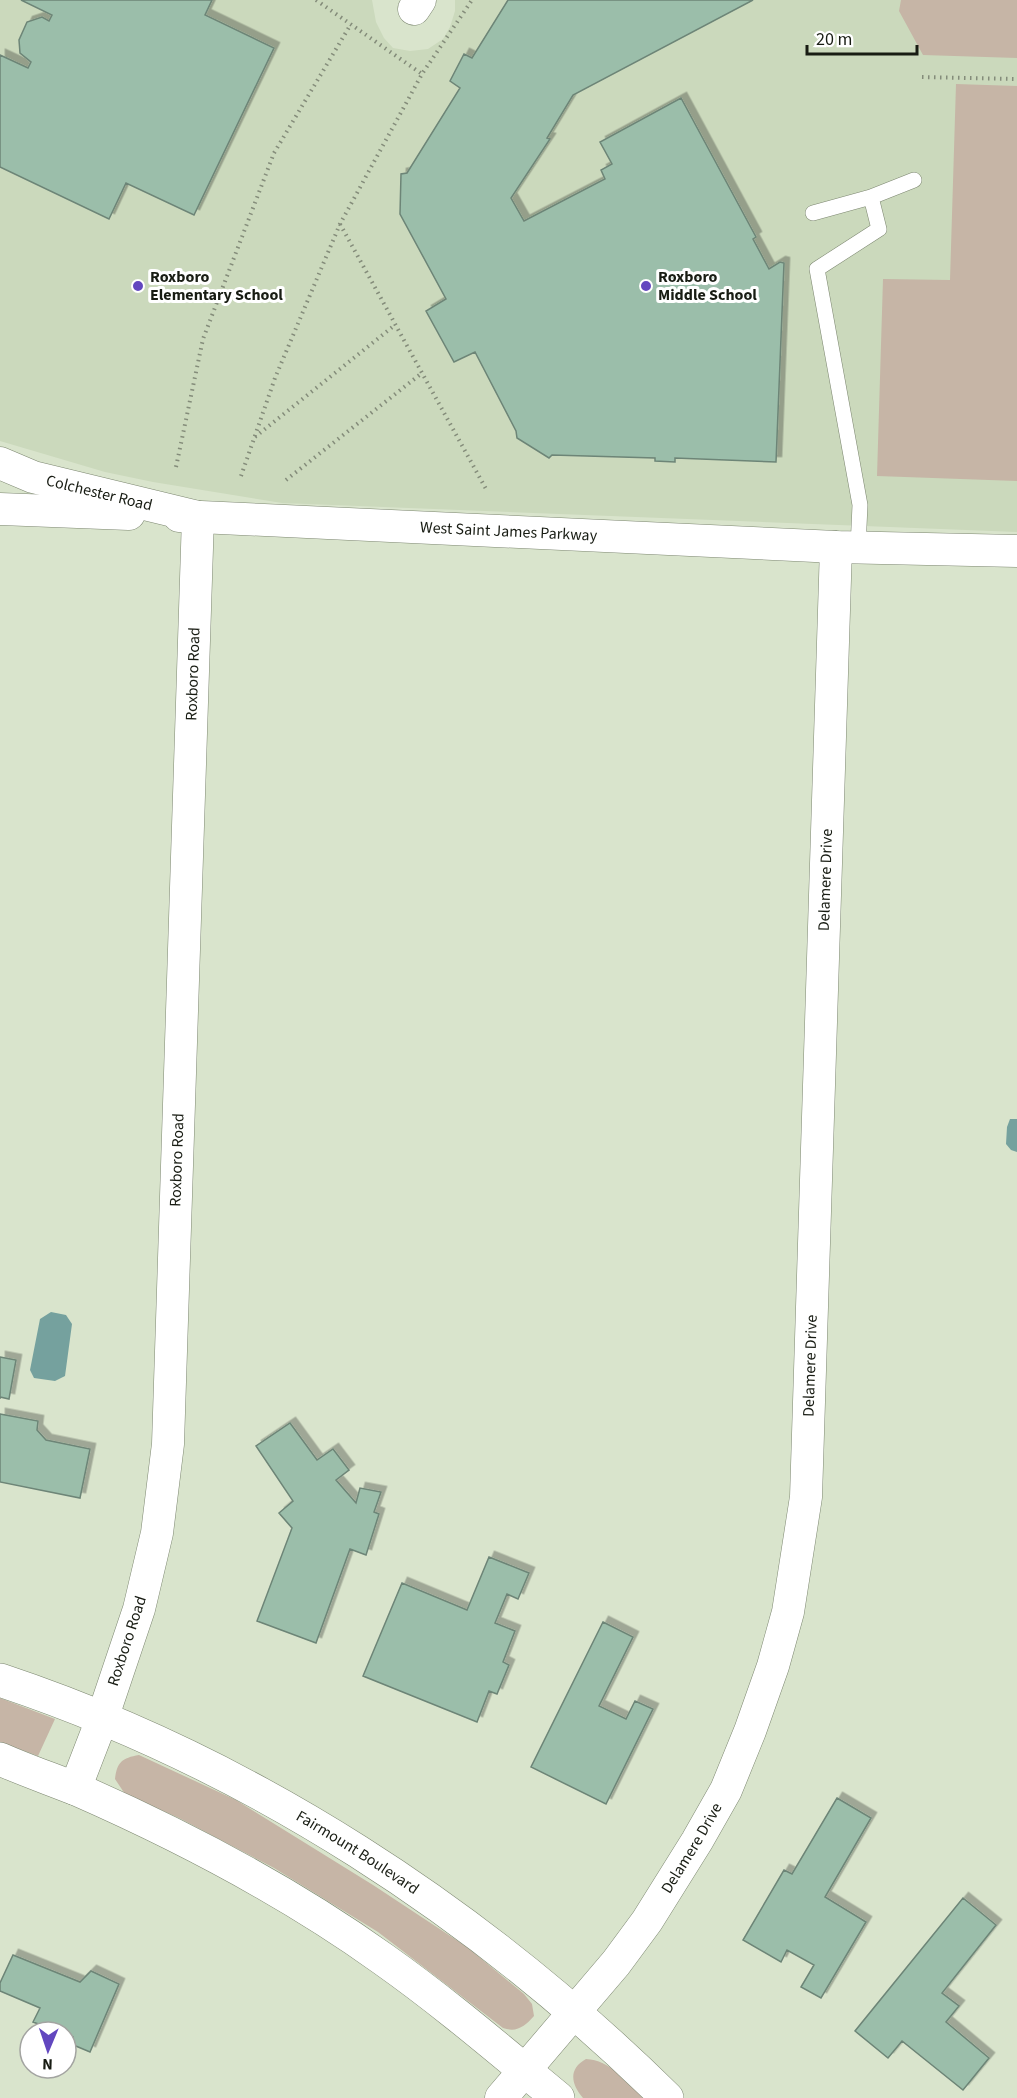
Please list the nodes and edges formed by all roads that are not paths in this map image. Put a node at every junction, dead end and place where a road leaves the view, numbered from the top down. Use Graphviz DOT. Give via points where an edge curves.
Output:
graph roads {
  1 [pos="914,180"];
  2 [pos="871,197"];
  3 [pos="813,213"];
  4 [pos="0,463"];
  5 [pos="0,509"];
  6 [pos="198,517"];
  7 [pos="847,547"];
  8 [pos="1017,551"];
  9 [pos="0,1680"];
  10 [pos="102,1719"];
  11 [pos="0,1760"];
  12 [pos="75,1789"];
  13 [pos="574,2011"];
  14 [pos="525,2071"];
  15 [pos="501,2098"];
  16 [pos="558,2098"];
  17 [pos="667,2098"];
  1 -- 2 [label="lane"];
  2 -- 3 [label="lane"];
  2 -- 7 [label="lane" via="879,229 817,269 860,505"];
  4 -- 6 [label="street, Colchester Road" via="33,477"];
  5 -- 6 [label="street, West Saint James Parkway"];
  6 -- 7 [label="street, West Saint James Parkway"];
  6 -- 10 [label="street, Roxboro Road" via="168,1444 157,1533 139,1609"];
  7 -- 8 [label="street, West Saint James Parkway"];
  7 -- 13 [label="street, Delamere Drive" via="806,1486 788,1612 773,1666 726,1790 646,1921"];
  9 -- 10 [label="main road, Fairmount Boulevard"];
  10 -- 12 [label="street, Roxboro Road"];
  10 -- 13 [label="main road, Fairmount Boulevard" via="225,1777 374,1861 437,1903"];
  11 -- 12 [label="main road"];
  12 -- 14 [label="main road" via="180,1838 323,1918 383,1959"];
  13 -- 14 [label="street, Delamere Drive"];
  13 -- 17 [label="main road, Fairmount Boulevard"];
  14 -- 15 [label="street, Delamere Drive"];
  14 -- 16 [label="main road"];
}
